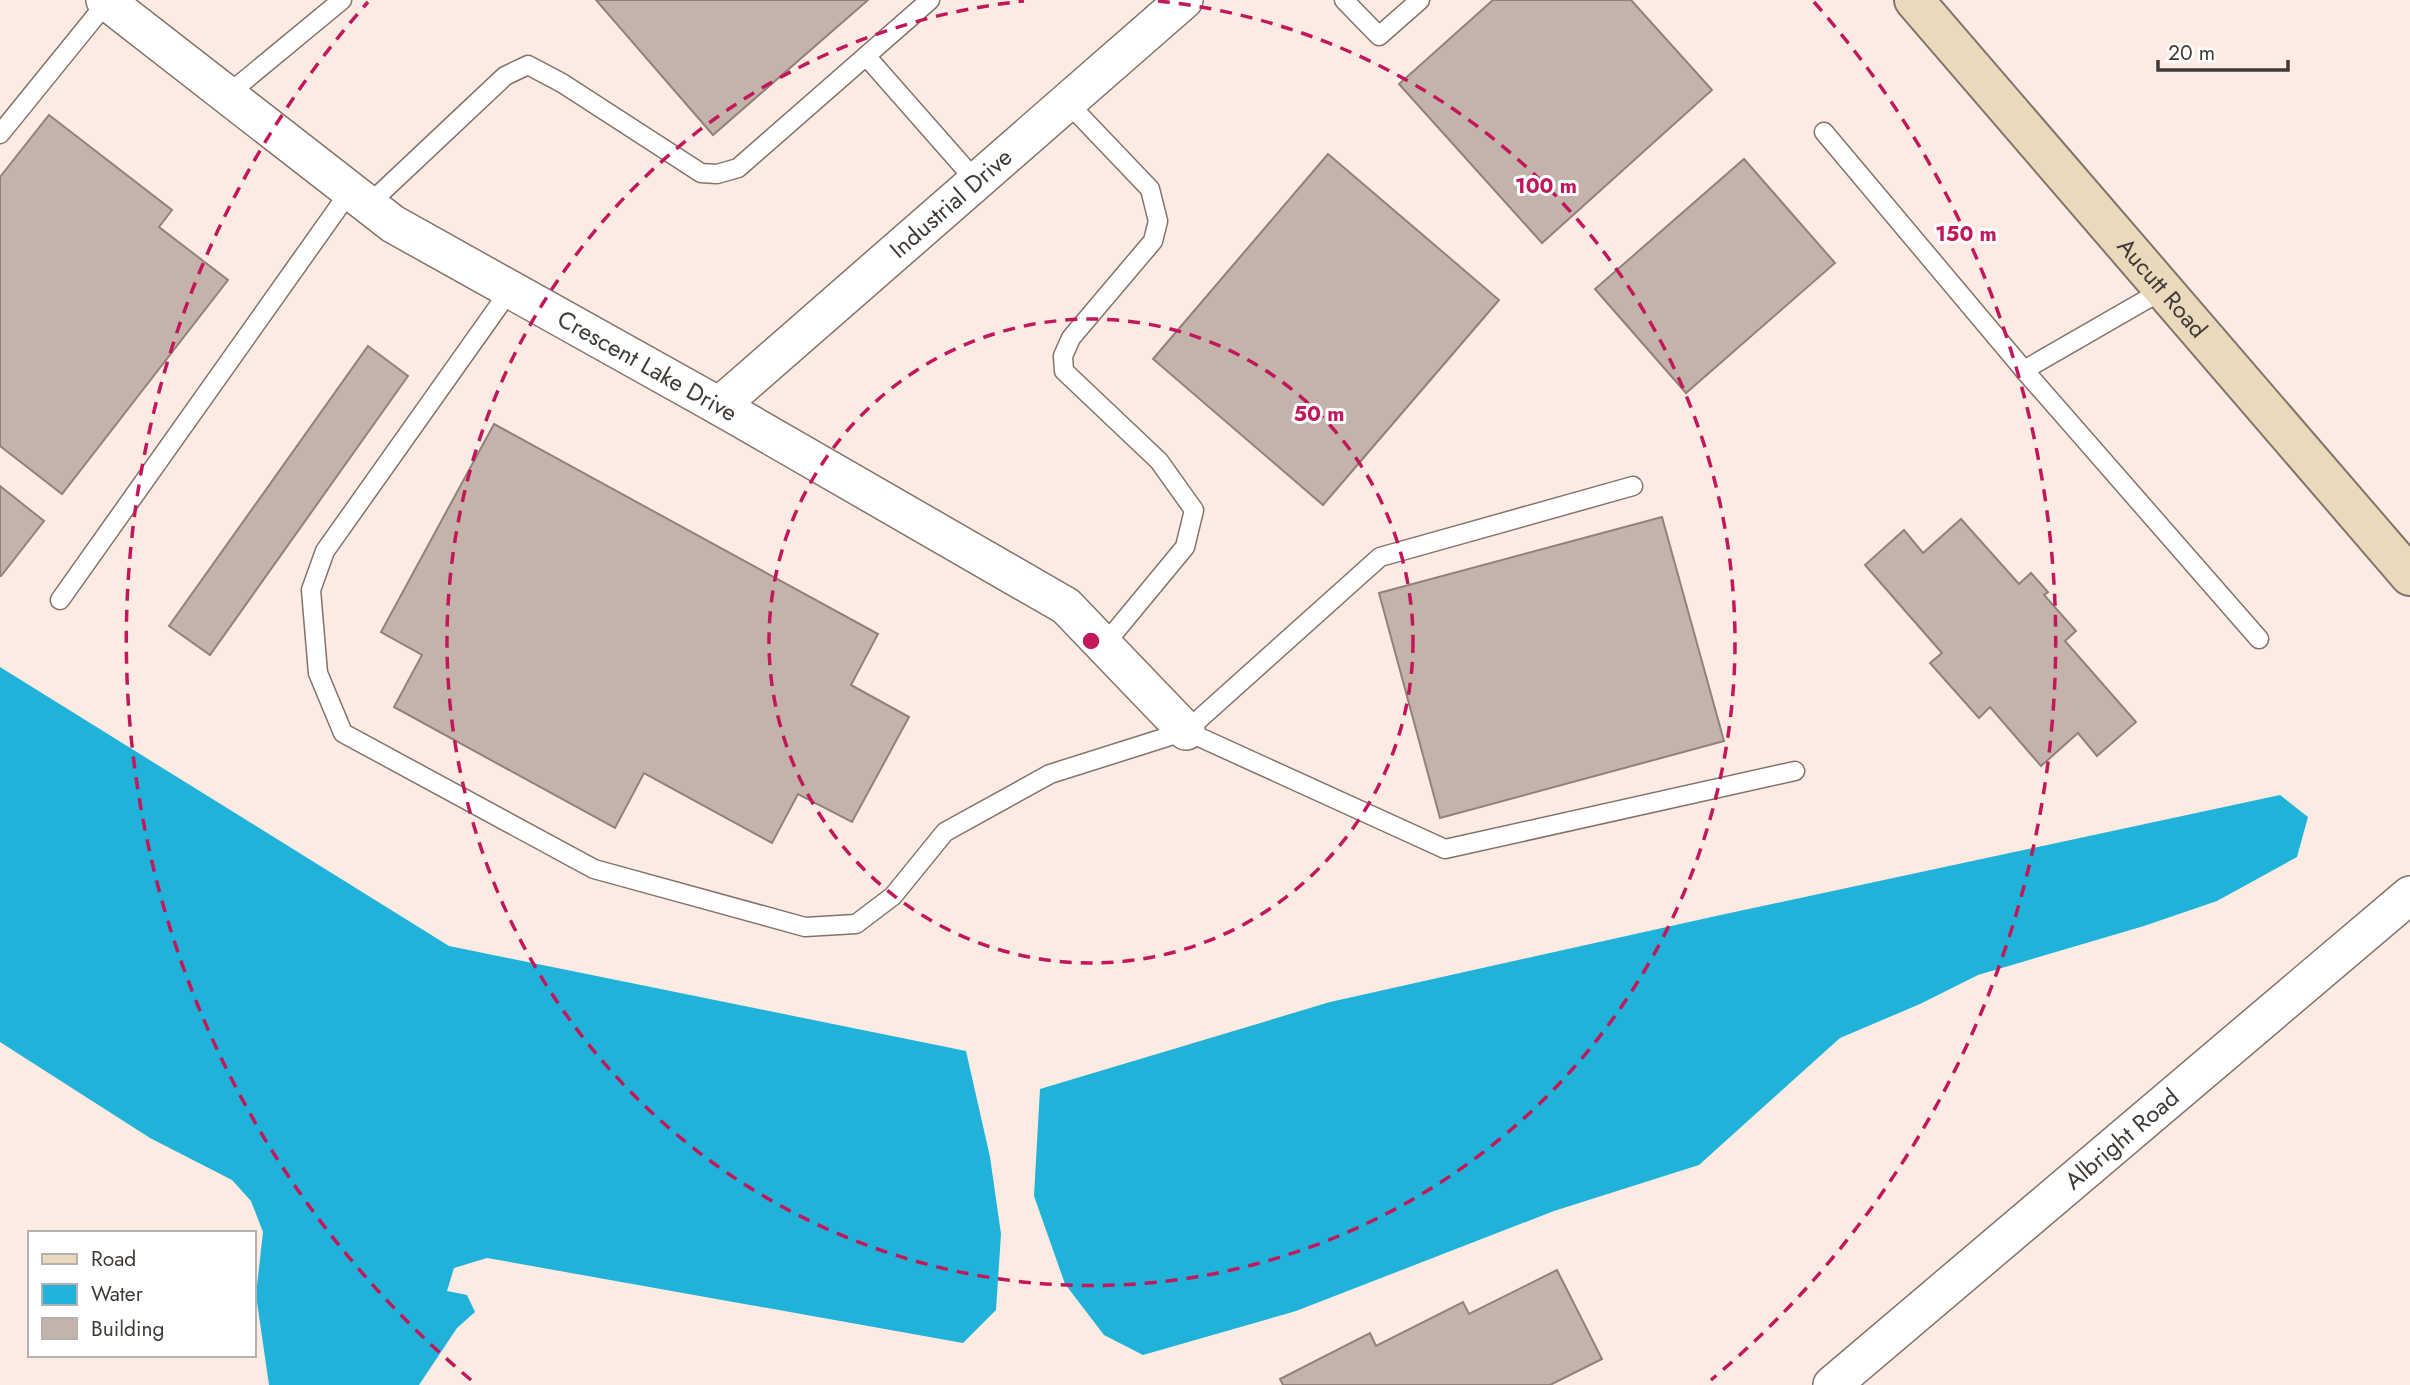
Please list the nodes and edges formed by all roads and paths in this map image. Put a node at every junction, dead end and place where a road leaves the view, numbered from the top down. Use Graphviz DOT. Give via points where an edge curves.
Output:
graph roads {
  1 [pos="342,0"];
  2 [pos="930,0"];
  3 [pos="1184,0"];
  4 [pos="1344,0"];
  5 [pos="1420,0"];
  6 [pos="1914,0"];
  7 [pos="106,1"];
  8 [pos="866,56"];
  9 [pos="227,95"];
  10 [pos="1067,102"];
  11 [pos="1824,132"];
  12 [pos="0,134"];
  13 [pos="976,181"];
  14 [pos="359,198"];
  15 [pos="510,290"];
  16 [pos="2163,290"];
  17 [pos="2024,370"];
  18 [pos="719,406"];
  19 [pos="1633,486"];
  20 [pos="2410,576"];
  21 [pos="60,600"];
  22 [pos="2259,639"];
  23 [pos="1104,645"];
  24 [pos="1186,731"];
  25 [pos="1795,771"];
  26 [pos="2410,895"];
  27 [pos="1832,1385"];
  1 -- 9 [label="lane"];
  2 -- 8 [label="lane"];
  3 -- 10 [label="street, Industrial Drive"];
  4 -- 5 [label="lane" via="1379,36"];
  6 -- 16 [label="street, Aucutt Road"];
  7 -- 9 [label="street, Crescent Lake Drive"];
  7 -- 12 [label="lane"];
  8 -- 13 [label="lane"];
  8 -- 14 [label="lane" via="738,168 717,174 701,173 528,65 505,76"];
  9 -- 14 [label="street, Crescent Lake Drive"];
  10 -- 13 [label="street, Industrial Drive"];
  10 -- 23 [label="lane" via="1150,190 1158,221 1153,241 1071,338 1063,356 1064,371 1158,461 1194,510 1185,547"];
  11 -- 17 [label="lane"];
  13 -- 18 [label="street, Industrial Drive"];
  14 -- 15 [label="street, Crescent Lake Drive" via="393,224"];
  14 -- 21 [label="lane"];
  15 -- 18 [label="street, Crescent Lake Drive"];
  15 -- 24 [label="lane" via="325,551 311,590 317,673 343,733 594,869 805,928 856,924 893,896 946,832 1050,774"];
  16 -- 17 [label="lane"];
  16 -- 20 [label="street, Aucutt Road"];
  17 -- 22 [label="lane"];
  18 -- 23 [label="street, Crescent Lake Drive" via="1066,606"];
  19 -- 24 [label="lane" via="1381,557"];
  23 -- 24 [label="street, Crescent Lake Drive"];
  24 -- 25 [label="lane" via="1445,849"];
  26 -- 27 [label="street, Albright Road"];
}
